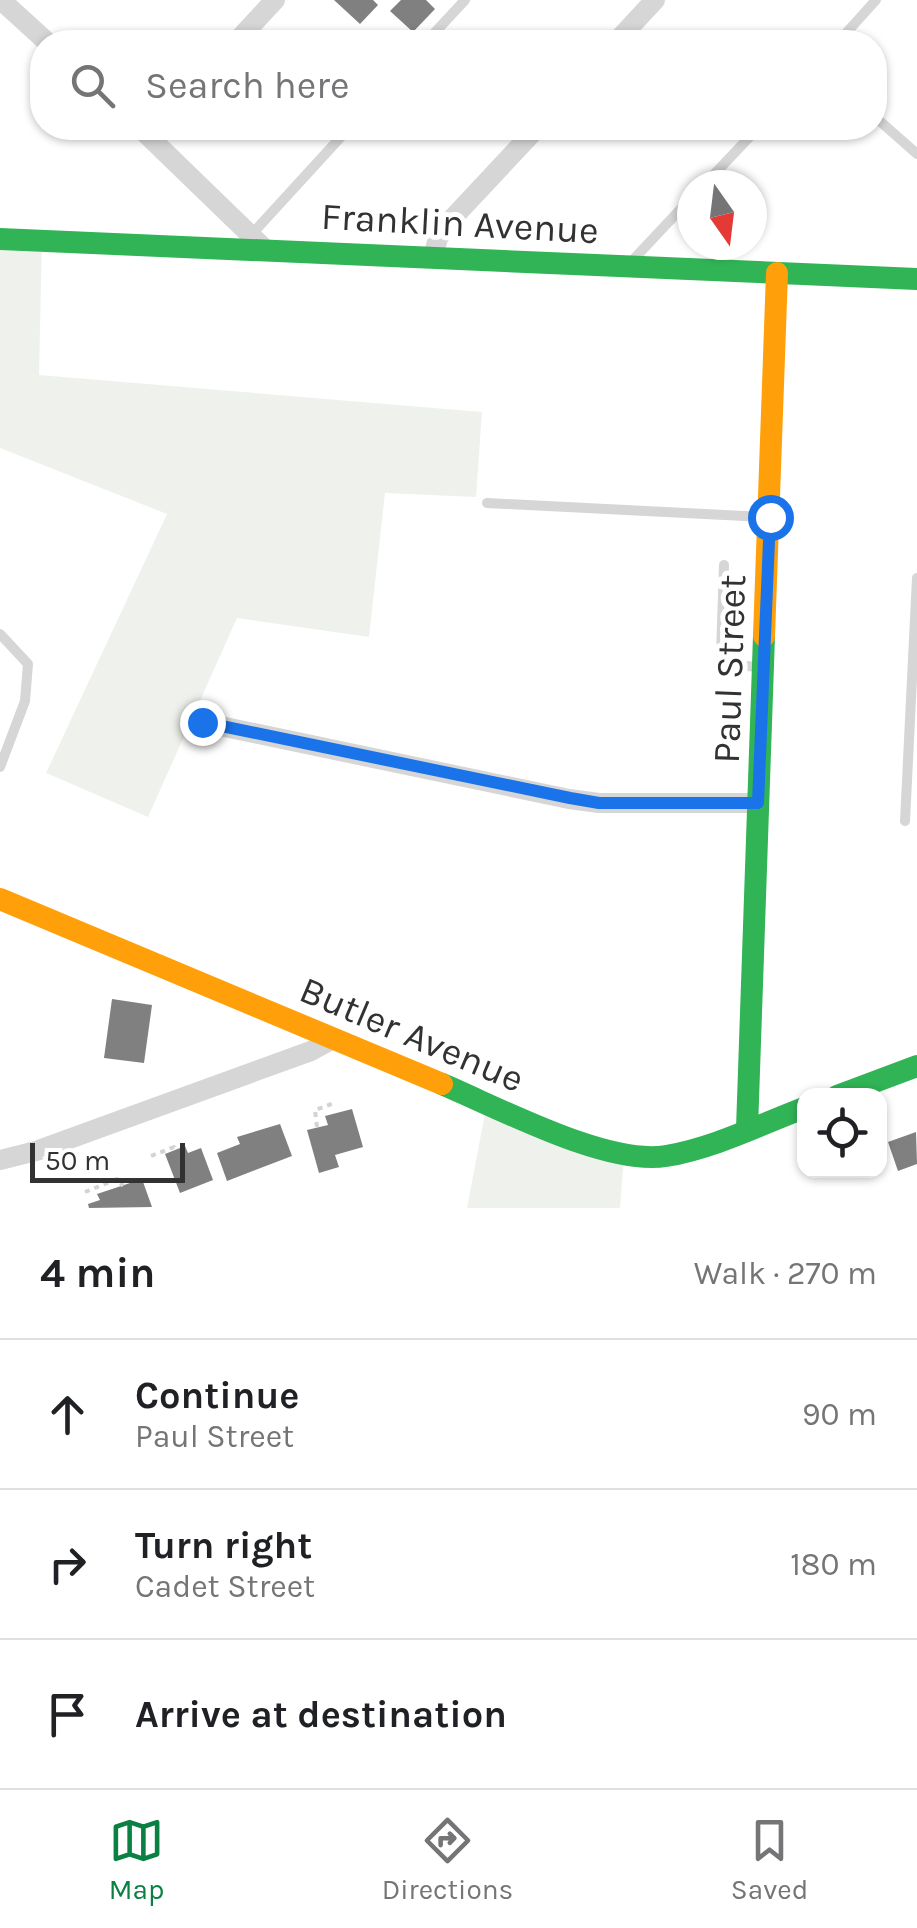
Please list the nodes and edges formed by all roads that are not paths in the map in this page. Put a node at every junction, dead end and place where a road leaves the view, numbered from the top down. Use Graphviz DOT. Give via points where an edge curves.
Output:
graph roads {
  1 [pos="1,0"];
  2 [pos="275,0"];
  3 [pos="465,0"];
  4 [pos="655,0"];
  5 [pos="876,0"];
  6 [pos="35,30"];
  7 [pos="247,30"];
  8 [pos="437,30"];
  9 [pos="627,30"];
  10 [pos="849,30"];
  11 [pos="887,127"];
  12 [pos="159,140"];
  13 [pos="339,140"];
  14 [pos="526,140"];
  15 [pos="747,140"];
  16 [pos="917,154"];
  17 [pos="718,170"];
  18 [pos="677,213"];
  19 [pos="0,238"];
  20 [pos="258,242"];
  21 [pos="433,256"];
  22 [pos="626,266"];
  23 [pos="777,273"];
  24 [pos="917,279"];
  25 [pos="486,503"];
  26 [pos="770,517"];
  27 [pos="724,564"];
  28 [pos="917,578"];
  29 [pos="0,634"];
  30 [pos="764,667"];
  31 [pos="202,722"];
  32 [pos="0,766"];
  33 [pos="758,803"];
  34 [pos="905,821"];
  35 [pos="0,900"];
  36 [pos="333,1038"];
  37 [pos="917,1066"];
  38 [pos="859,1088"];
  39 [pos="797,1111"];
  40 [pos="747,1129"];
  41 [pos="0,1160"];
  1 -- 6 [label="street"];
  2 -- 7 [label="street"];
  3 -- 8 [label="lane"];
  4 -- 9 [label="street"];
  5 -- 10 [label="lane"];
  11 -- 16 [label="lane"];
  12 -- 20 [label="street"];
  13 -- 20 [label="lane"];
  14 -- 21 [label="street" via="450,222"];
  15 -- 17 [label="lane"];
  18 -- 22 [label="lane"];
  19 -- 20 [label="street, Franklin Avenue"];
  20 -- 21 [label="street, Franklin Avenue"];
  21 -- 22 [label="street, Franklin Avenue"];
  22 -- 23 [label="street, Franklin Avenue"];
  23 -- 24 [label="street, Franklin Avenue"];
  23 -- 26 [label="street, Paul Street"];
  25 -- 26 [label="lane"];
  26 -- 30 [label="street, Paul Street"];
  27 -- 30 [label="lane" via="721,653 728,665"];
  28 -- 34 [label="lane"];
  29 -- 32 [label="lane" via="28,664 25,701"];
  30 -- 33 [label="street, Paul Street"];
  31 -- 33 [label="street" via="584,801"];
  33 -- 40 [label="street, Paul Street"];
  35 -- 36 [label="street, Butler Avenue"];
  36 -- 40 [label="street, Butler Avenue" via="624,1157 675,1155"];
  36 -- 41 [label="street"];
  37 -- 38 [label="street"];
  39 -- 40 [label="street, Butler Avenue"];
}
